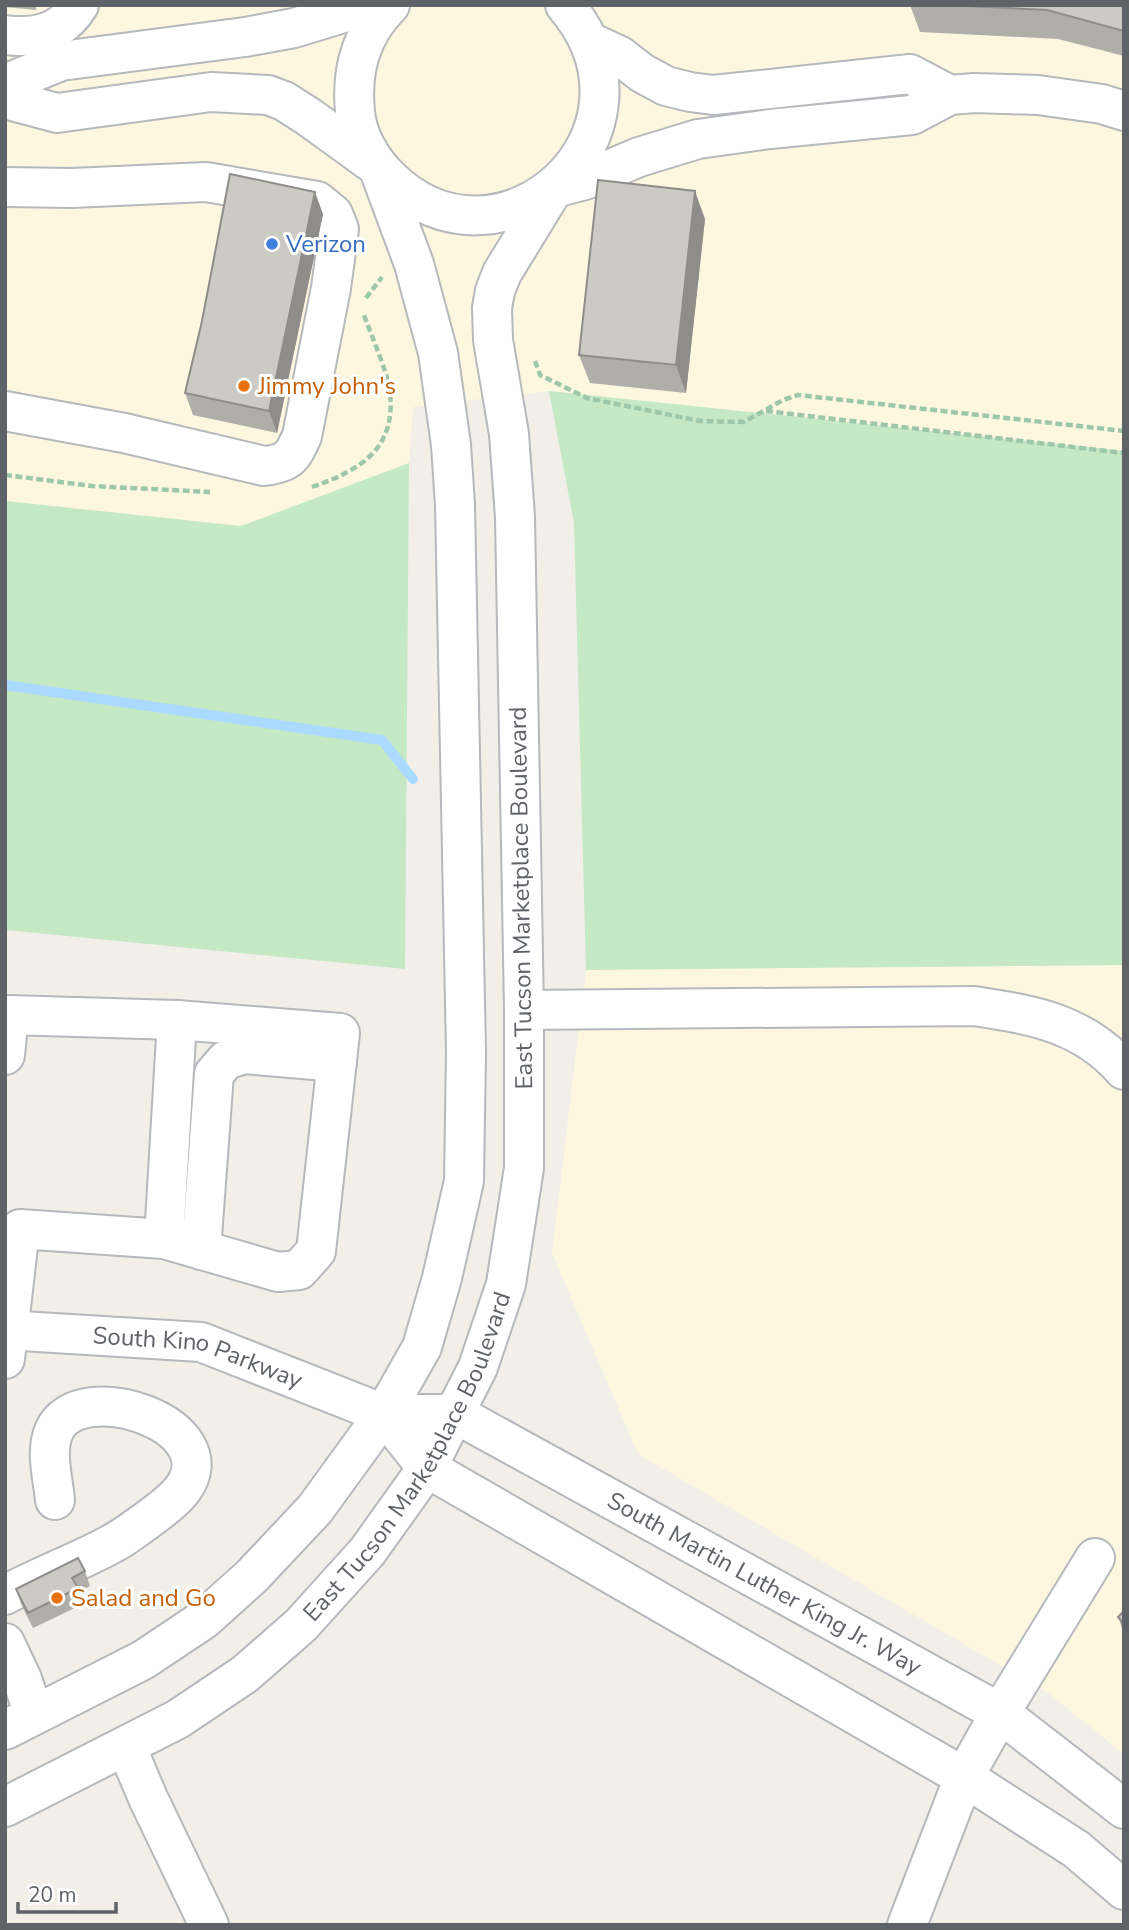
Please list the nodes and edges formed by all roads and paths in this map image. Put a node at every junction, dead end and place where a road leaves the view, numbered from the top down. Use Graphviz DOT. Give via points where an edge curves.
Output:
graph roads {
  1 [pos="79,5"];
  2 [pos="369,5"];
  3 [pos="390,5"];
  4 [pos="565,5"];
  5 [pos="5,35"];
  6 [pos="590,41"];
  7 [pos="5,84"];
  8 [pos="950,95"];
  9 [pos="5,99"];
  10 [pos="1124,111"];
  11 [pos="378,167"];
  12 [pos="5,187"];
  13 [pos="554,188"];
  14 [pos="534,357"];
  15 [pos="5,411"];
  16 [pos="766,411"];
  17 [pos="1124,431"];
  18 [pos="1124,453"];
  19 [pos="524,1010"];
  20 [pos="177,1020"];
  21 [pos="5,1055"];
  22 [pos="1120,1060"];
  23 [pos="337,1062"];
  24 [pos="13,1228"];
  25 [pos="164,1239"];
  26 [pos="201,1250"];
  27 [pos="6,1340"];
  28 [pos="456,1414"];
  29 [pos="384,1415"];
  30 [pos="427,1468"];
  31 [pos="55,1500"];
  32 [pos="1095,1558"];
  33 [pos="5,1595"];
  34 [pos="5,1643"];
  35 [pos="1000,1713"];
  36 [pos="20,1723"];
  37 [pos="126,1746"];
  38 [pos="964,1777"];
  39 [pos="5,1807"];
  40 [pos="1124,1809"];
  41 [pos="1124,1889"];
  42 [pos="209,1925"];
  43 [pos="907,1925"];
  1 -- 5 [label="street" via="60,26 35,37"];
  2 -- 7 [label="street" via="294,28 245,37 61,61"];
  3 -- 11 [label="street" via="365,39 355,64 355,118"];
  4 -- 6 [label="street"];
  6 -- 8 [label="street" via="654,79 690,92 713,95 910,74"];
  6 -- 13 [label="street" via="600,86 593,132 570,172"];
  8 -- 10 [label="street" via="1038,95"];
  8 -- 13 [label="street" via="912,115 698,139"];
  9 -- 11 [label="street" via="57,113 211,92 268,95 309,117"];
  11 -- 13 [label="street" via="411,196 461,214 494,214 526,205"];
  11 -- 29 [label="street, East Tucson Marketplace Boulevard" via="428,313 451,445 466,1052 464,1181 442,1279 422,1347"];
  12 -- 15 [label="street" via="206,182 317,201 333,214 340,229 302,436 293,456 280,464 264,466"];
  13 -- 19 [label="street, East Tucson Marketplace Boulevard" via="502,273 492,308 515,517"];
  14 -- 16 [label="path" via="540,374 587,398 700,421 744,422"];
  16 -- 17 [label="path" via="798,395"];
  16 -- 18 [label="path"];
  19 -- 22 [label="street" via="974,1006 1036,1016 1093,1041"];
  19 -- 28 [label="street, East Tucson Marketplace Boulevard" via="524,1168 506,1284 475,1377"];
  20 -- 21 [label="street" via="9,1015"];
  20 -- 23 [label="street" via="340,1033"];
  20 -- 25 [label="street"];
  23 -- 26 [label="street" via="244,1054 226,1060 214,1074"];
  23 -- 26 [label="street" via="316,1251 299,1270 278,1272"];
  24 -- 25 [label="street"];
  24 -- 27 [label="street"];
  25 -- 26 [label="street"];
  27 -- 29 [label="street, South Kino Parkway" via="201,1342"];
  28 -- 29 [label="street, South Martin Luther King Jr. Way"];
  28 -- 30 [label="street, East Tucson Marketplace Boulevard"];
  28 -- 35 [label="street, South Martin Luther King Jr. Way"];
  29 -- 30 [label="street"];
  29 -- 36 [label="street, East Tucson Marketplace Boulevard" via="315,1509 203,1620 144,1660"];
  30 -- 37 [label="street, East Tucson Marketplace Boulevard" via="368,1552 301,1625 245,1674 178,1719"];
  30 -- 38 [label="street"];
  31 -- 33 [label="street" via="49,1447 54,1429 69,1413 87,1407 133,1409 168,1425 188,1451 191,1468 184,1487 168,1505 116,1542"];
  32 -- 35 [label="street"];
  34 -- 36 [label="street" via="23,1679"];
  35 -- 38 [label="street"];
  35 -- 40 [label="street, South Martin Luther King Jr. Way"];
  37 -- 39 [label="street, East Tucson Marketplace Boulevard"];
  37 -- 42 [label="street"];
  38 -- 41 [label="street" via="1076,1849"];
  38 -- 43 [label="street"];
}
